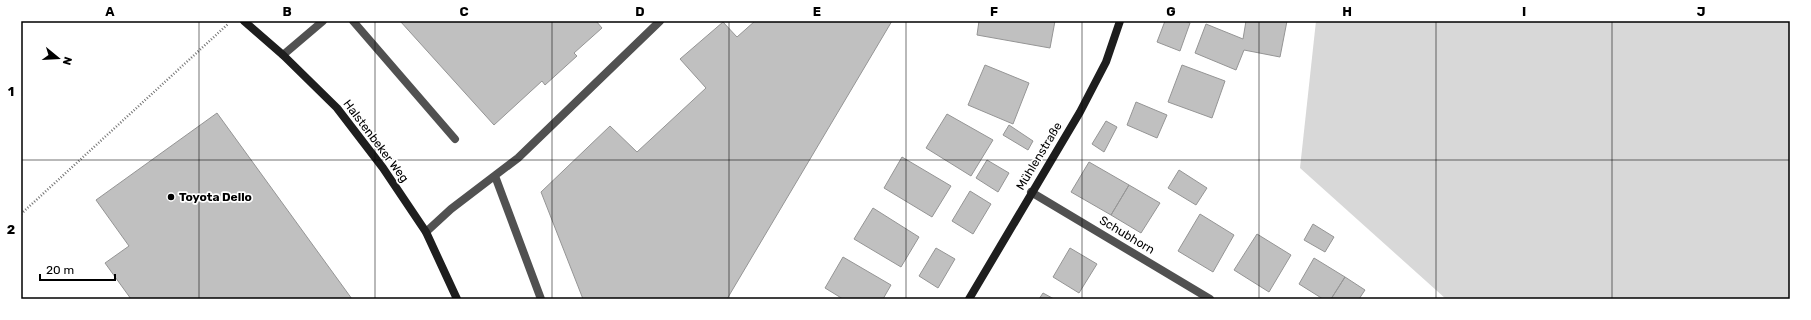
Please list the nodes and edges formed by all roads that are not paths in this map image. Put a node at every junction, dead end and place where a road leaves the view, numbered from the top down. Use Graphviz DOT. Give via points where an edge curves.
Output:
graph roads {
  1 [pos="244,21"];
  2 [pos="323,21"];
  3 [pos="353,21"];
  4 [pos="660,21"];
  5 [pos="1120,21"];
  6 [pos="283,55"];
  7 [pos="455,139"];
  8 [pos="495,176"];
  9 [pos="1031,192"];
  10 [pos="426,232"];
  11 [pos="458,299"];
  12 [pos="541,299"];
  13 [pos="969,299"];
  14 [pos="1210,299"];
  1 -- 6 [label="main road, Halstenbeker Weg"];
  2 -- 6 [label="street"];
  3 -- 7 [label="street"];
  4 -- 8 [label="street" via="518,158"];
  5 -- 9 [label="main road, Mühlenstraße" via="1106,62 1095,84"];
  6 -- 10 [label="main road, Halstenbeker Weg" via="337,108 383,168"];
  8 -- 10 [label="street" via="450,209"];
  8 -- 12 [label="street"];
  9 -- 13 [label="main road, Mühlenstraße"];
  9 -- 14 [label="street, Schubhorn"];
  10 -- 11 [label="main road, Halstenbeker Weg"];
}
